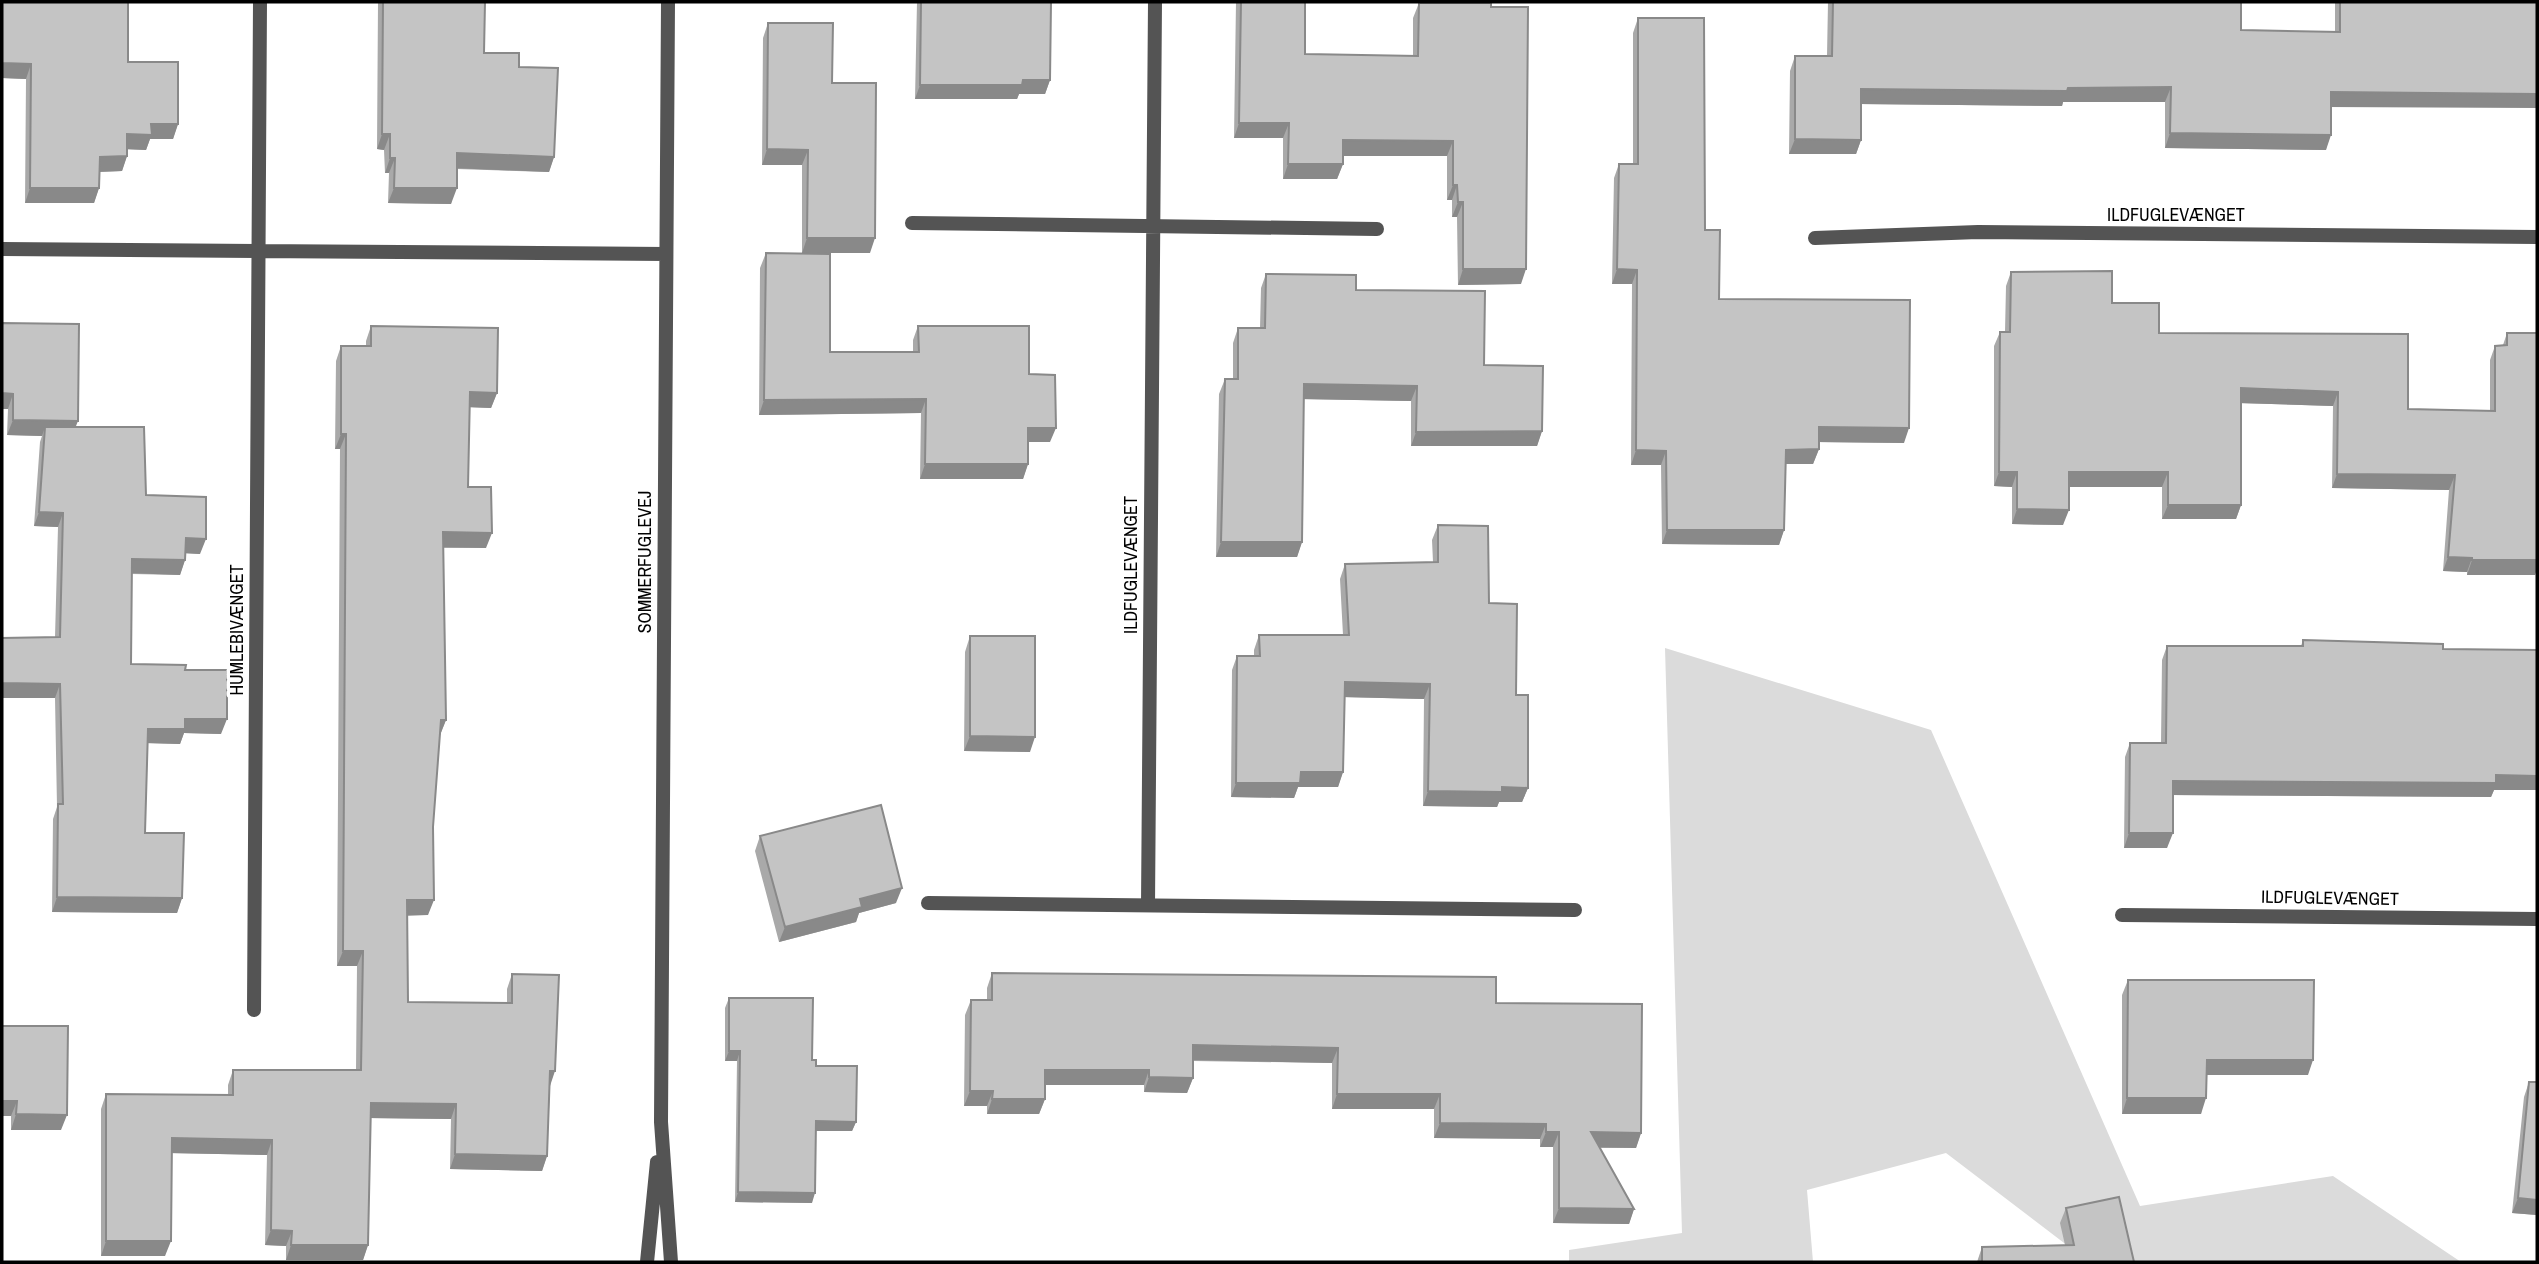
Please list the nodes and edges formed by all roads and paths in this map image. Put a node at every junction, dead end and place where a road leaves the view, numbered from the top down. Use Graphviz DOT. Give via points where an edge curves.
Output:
graph roads {
  1 [pos="261,2"];
  2 [pos="667,2"];
  3 [pos="1155,2"];
  4 [pos="912,223"];
  5 [pos="1153,226"];
  6 [pos="1377,229"];
  7 [pos="1815,237"];
  8 [pos="2537,237"];
  9 [pos="2,249"];
  10 [pos="259,251"];
  11 [pos="666,254"];
  12 [pos="928,903"];
  13 [pos="1148,905"];
  14 [pos="1575,910"];
  15 [pos="2122,915"];
  16 [pos="2537,919"];
  17 [pos="254,1010"];
  18 [pos="662,1122"];
  19 [pos="647,1262"];
  20 [pos="671,1262"];
  1 -- 10 [label="street, HUMLEBIVÆNGET"];
  2 -- 11 [label="street, SOMMERFUGLEVEJ"];
  3 -- 5 [label="street, ILDFUGLEVÆNGET"];
  4 -- 5 [label="street"];
  5 -- 6 [label="street"];
  5 -- 13 [label="street, ILDFUGLEVÆNGET"];
  7 -- 8 [label="street, ILDFUGLEVÆNGET" via="1978,232"];
  9 -- 10 [label="street"];
  10 -- 11 [label="street"];
  10 -- 17 [label="street, HUMLEBIVÆNGET"];
  11 -- 18 [label="street, SOMMERFUGLEVEJ"];
  12 -- 13 [label="street"];
  13 -- 14 [label="street"];
  15 -- 16 [label="street, ILDFUGLEVÆNGET"];
  18 -- 19 [label="street, SOMMERFUGLEVEJ"];
  18 -- 20 [label="street, SOMMERFUGLEVEJ"];
}
